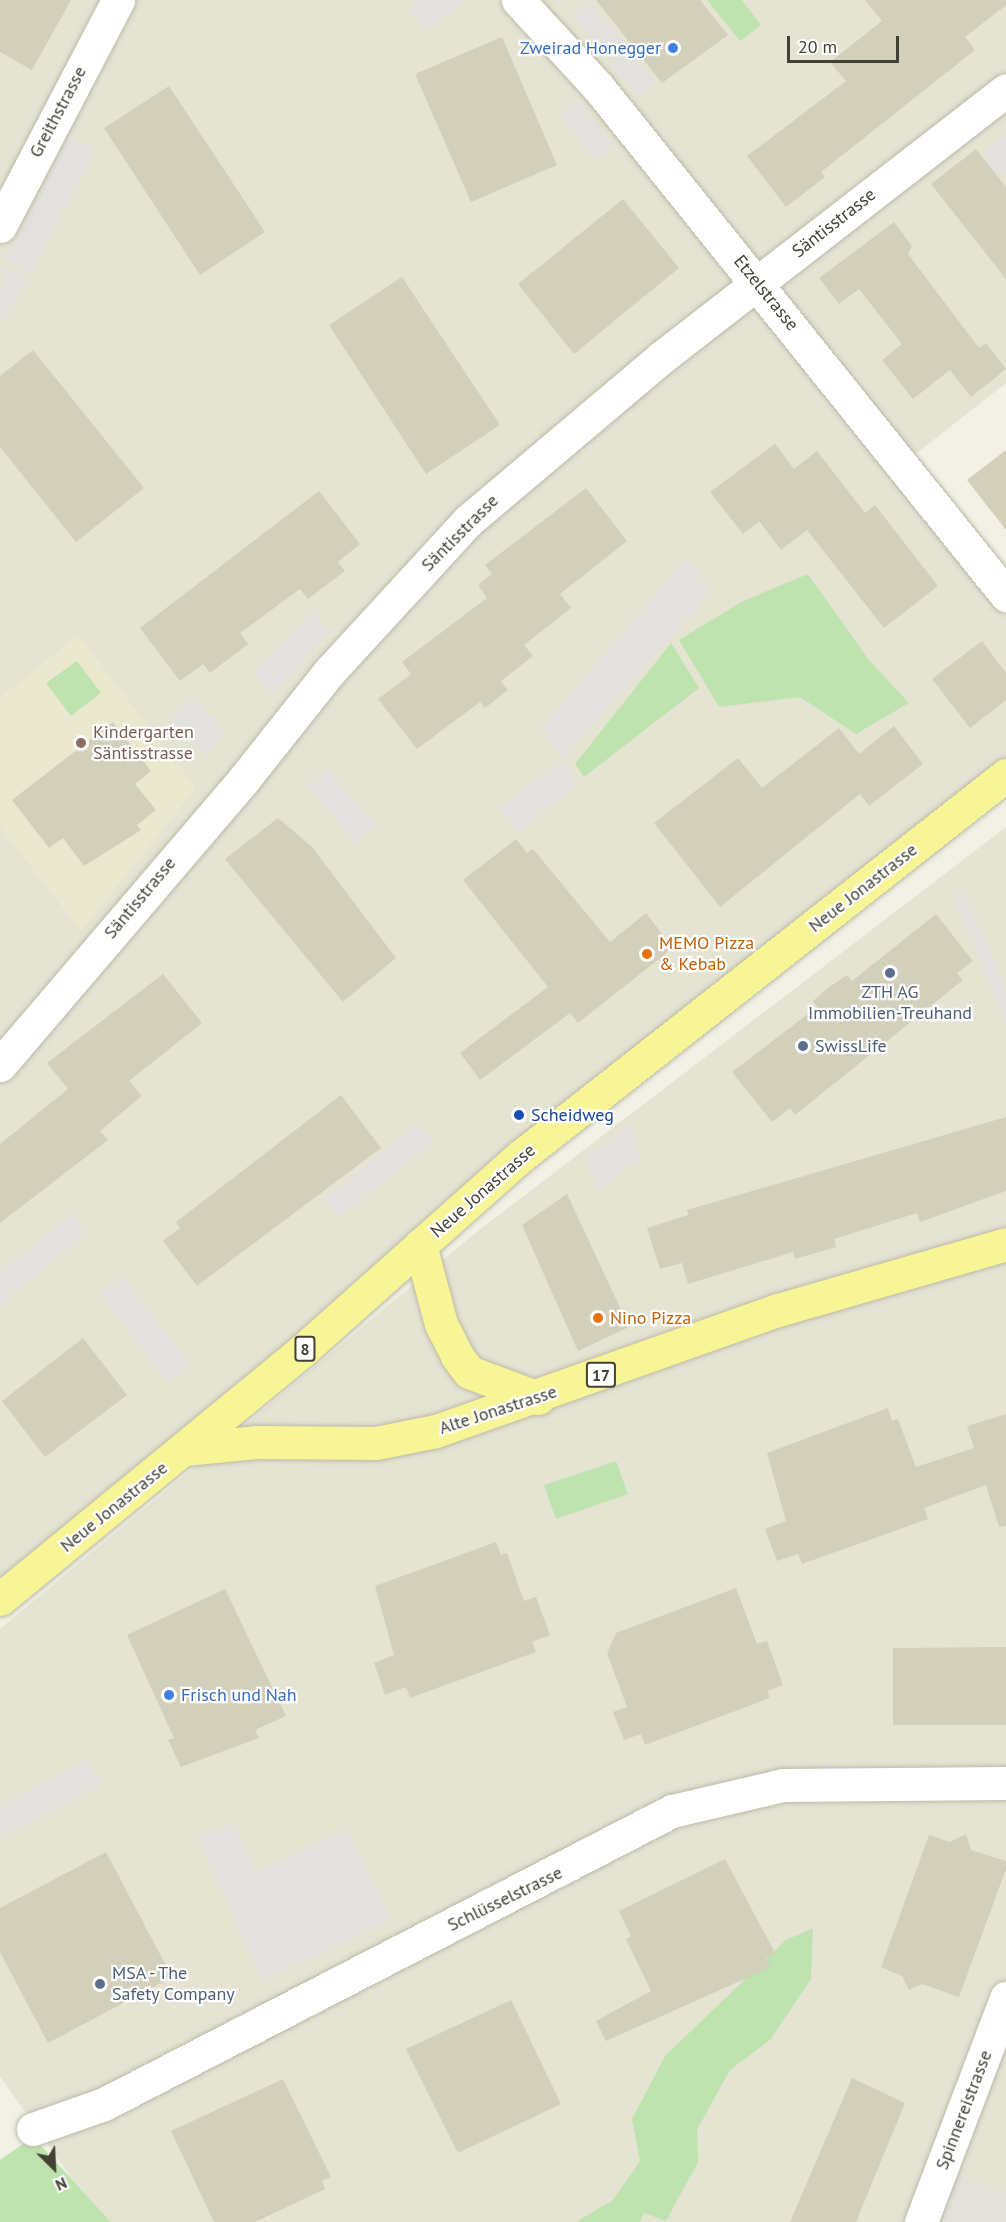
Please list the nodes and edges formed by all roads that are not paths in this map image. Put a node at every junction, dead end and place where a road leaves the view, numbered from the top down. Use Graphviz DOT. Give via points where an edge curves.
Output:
graph roads {
  1 [pos="118,0"];
  2 [pos="518,0"];
  3 [pos="1006,90"];
  4 [pos="0,226"];
  5 [pos="757,282"];
  6 [pos="1006,595"];
  7 [pos="1006,775"];
  8 [pos="0,1065"];
  9 [pos="1006,1244"];
  10 [pos="420,1245"];
  11 [pos="538,1398"];
  12 [pos="185,1449"];
  13 [pos="0,1599"];
  14 [pos="1006,1784"];
  15 [pos="1006,1998"];
  16 [pos="33,2128"];
  17 [pos="921,2222"];
  1 -- 4 [label="street, Greithstrasse"];
  2 -- 5 [label="street, Etzelstrasse" via="598,87"];
  3 -- 5 [label="street, Säntisstrasse"];
  5 -- 6 [label="street, Etzelstrasse"];
  5 -- 8 [label="street, Säntisstrasse" via="568,432 469,520 330,670 244,779"];
  7 -- 10 [label="main road, Neue Jonastrasse / 8" via="521,1156"];
  9 -- 11 [label="main road, Alte Jonastrasse / 17" via="778,1310"];
  10 -- 11 [label="main road" via="441,1324 469,1372"];
  10 -- 12 [label="main road, Neue Jonastrasse / 8"];
  11 -- 12 [label="main road, Alte Jonastrasse / 17" via="436,1431 376,1443 256,1442"];
  12 -- 13 [label="main road, Neue Jonastrasse / 8"];
  14 -- 16 [label="street, Schlüsselstrasse" via="783,1785 672,1811 104,2104"];
  15 -- 17 [label="street, Spinnereistrasse"];
}
